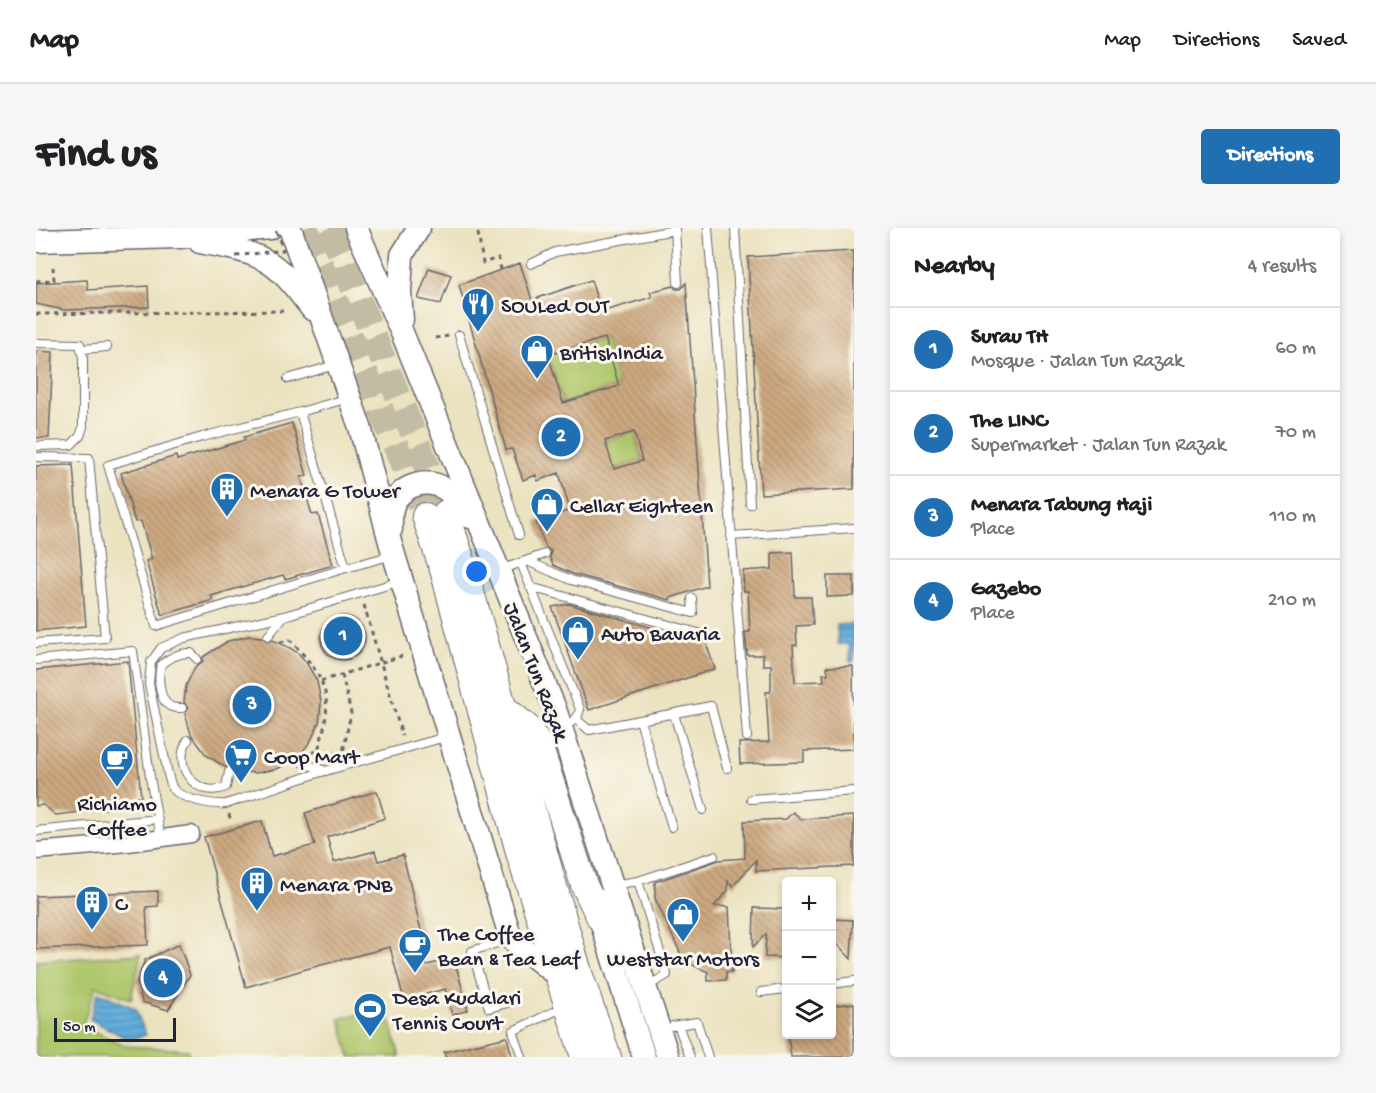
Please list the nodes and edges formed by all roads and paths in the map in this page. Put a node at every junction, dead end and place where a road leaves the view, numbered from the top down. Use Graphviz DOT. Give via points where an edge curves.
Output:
graph roads {
  1 [pos="270,228"];
  2 [pos="275,228"];
  3 [pos="290,228"];
  4 [pos="356,228"];
  5 [pos="419,228"];
  6 [pos="708,228"];
  7 [pos="735,228"];
  8 [pos="675,229"];
  9 [pos="478,233"];
  10 [pos="180,237"];
  11 [pos="36,241"];
  12 [pos="236,256"];
  13 [pos="531,264"];
  14 [pos="53,267"];
  15 [pos="501,269"];
  16 [pos="36,281"];
  17 [pos="678,283"];
  18 [pos="283,311"];
  19 [pos="36,314"];
  20 [pos="322,321"];
  21 [pos="403,335"];
  22 [pos="459,335"];
  23 [pos="36,343"];
  24 [pos="107,347"];
  25 [pos="83,349"];
  26 [pos="338,363"];
  27 [pos="288,379"];
  28 [pos="350,397"];
  29 [pos="300,412"];
  30 [pos="36,446"];
  31 [pos="144,455"];
  32 [pos="39,459"];
  33 [pos="140,465"];
  34 [pos="750,504"];
  35 [pos="854,528"];
  36 [pos="481,530"];
  37 [pos="519,535"];
  38 [pos="731,536"];
  39 [pos="392,549"];
  40 [pos="545,555"];
  41 [pos="524,562"];
  42 [pos="346,568"];
  43 [pos="498,571"];
  44 [pos="403,580"];
  45 [pos="530,587"];
  46 [pos="692,598"];
  47 [pos="364,605"];
  48 [pos="284,616"];
  49 [pos="268,636"];
  50 [pos="713,637"];
  51 [pos="280,642"];
  52 [pos="36,643"];
  53 [pos="402,656"];
  54 [pos="197,659"];
  55 [pos="36,660"];
  56 [pos="381,662"];
  57 [pos="342,675"];
  58 [pos="321,681"];
  59 [pos="182,708"];
  60 [pos="504,708"];
  61 [pos="674,714"];
  62 [pos="564,719"];
  63 [pos="640,720"];
  64 [pos="410,734"];
  65 [pos="402,736"];
  66 [pos="450,736"];
  67 [pos="747,737"];
  68 [pos="392,738"];
  69 [pos="188,740"];
  70 [pos="353,749"];
  71 [pos="318,750"];
  72 [pos="343,752"];
  73 [pos="305,759"];
  74 [pos="727,768"];
  75 [pos="326,771"];
  76 [pos="229,772"];
  77 [pos="854,791"];
  78 [pos="751,799"];
  79 [pos="703,810"];
  80 [pos="158,819"];
  81 [pos="672,827"];
  82 [pos="51,830"];
  83 [pos="36,831"];
  84 [pos="191,834"];
  85 [pos="162,839"];
  86 [pos="71,848"];
  87 [pos="36,851"];
  88 [pos="714,856"];
  89 [pos="638,881"];
  90 [pos="612,885"];
  91 [pos="600,918"];
  92 [pos="511,939"];
  93 [pos="559,977"];
  94 [pos="854,981"];
  95 [pos="836,983"];
  96 [pos="645,987"];
  97 [pos="782,989"];
  98 [pos="761,992"];
  99 [pos="511,1002"];
  100 [pos="568,1005"];
  101 [pos="668,1026"];
  102 [pos="522,1057"];
  103 [pos="584,1057"];
  104 [pos="608,1057"];
  105 [pos="644,1057"];
  106 [pos="668,1057"];
  107 [pos="690,1057"];
  108 [pos="708,1057"];
  1 -- 10 [label="main road"];
  2 -- 12 [label="path, bridge" via="283,250"];
  3 -- 20 [label="main road"];
  4 -- 21 [label="main road, Jalan Tun Razak"];
  5 -- 21 [label="main road" via="402,255"];
  6 -- 38 [label="lane"];
  7 -- 34 [label="lane"];
  8 -- 13 [label="lane" via="555,252"];
  8 -- 17 [label="lane"];
  9 -- 15 [label="path" via="483,263 498,258"];
  10 -- 11 [label="main road"];
  10 -- 20 [label="main road" via="240,250 270,263"];
  14 -- 16 [label="path" via="54,280"];
  18 -- 19 [label="path"];
  20 -- 26 [label="main road"];
  21 -- 36 [label="main road, Jalan Tun Razak"];
  22 -- 37 [label="lane"];
  23 -- 25 [label="lane" via="80,344"];
  24 -- 25 [label="lane"];
  25 -- 30 [label="lane" via="80,436 71,444"];
  26 -- 27 [label="lane"];
  26 -- 28 [label="main road"];
  28 -- 29 [label="lane"];
  28 -- 39 [label="main road"];
  29 -- 31 [label="lane"];
  29 -- 42 [label="lane"];
  31 -- 33 [label="lane"];
  31 -- 42 [label="lane" via="108,465 156,626 185,614"];
  32 -- 52 [label="lane" via="89,458 105,638 50,637"];
  35 -- 38 [label="lane"];
  36 -- 39 [label="main road" via="445,489 418,484 395,501 391,514"];
  36 -- 43 [label="main road, Jalan Tun Razak"];
  38 -- 67 [label="lane"];
  39 -- 42 [label="lane"];
  39 -- 44 [label="main road"];
  40 -- 41 [label="lane"];
  41 -- 43 [label="lane"];
  41 -- 45 [label="lane"];
  41 -- 46 [label="lane" via="571,580 693,613"];
  43 -- 62 [label="main road, Jalan Tun Razak"];
  44 -- 48 [label="lane"];
  44 -- 66 [label="main road"];
  45 -- 50 [label="lane"];
  45 -- 62 [label="lane" via="580,709"];
  47 -- 56 [label="path"];
  48 -- 49 [label="lane"];
  48 -- 75 [label="lane" via="184,638 161,648 155,655 150,662 149,684 168,774 173,788 182,795 226,804"];
  51 -- 58 [label="path" via="290,640"];
  53 -- 56 [label="path"];
  54 -- 59 [label="lane" via="184,652 161,665 159,681 165,702"];
  55 -- 80 [label="lane" via="133,651 138,716"];
  56 -- 57 [label="path"];
  56 -- 65 [label="path"];
  57 -- 58 [label="path"];
  57 -- 72 [label="path" via="351,713"];
  58 -- 71 [label="path" via="327,705"];
  60 -- 91 [label="main road" via="528,728 539,745 584,885"];
  60 -- 93 [label="main road, Jalan Tun Razak" via="464,567 436,514 444,573 520,856"];
  60 -- 104 [label="main road, Jalan Tun Razak" via="579,973"];
  61 -- 63 [label="lane"];
  61 -- 74 [label="lane" via="711,706"];
  61 -- 79 [label="lane"];
  62 -- 63 [label="lane" via="589,730"];
  62 -- 90 [label="main road, Jalan Tun Razak"];
  62 -- 91 [label="main road" via="554,741 594,872"];
  63 -- 81 [label="lane"];
  64 -- 65 [label="path"];
  65 -- 68 [label="path"];
  66 -- 75 [label="lane"];
  66 -- 92 [label="main road"];
  69 -- 76 [label="lane" via="181,758 198,786 208,790 226,787"];
  70 -- 72 [label="path"];
  71 -- 72 [label="path" via="326,754"];
  71 -- 73 [label="path"];
  73 -- 75 [label="lane"];
  77 -- 78 [label="lane"];
  80 -- 82 [label="lane"];
  80 -- 85 [label="lane"];
  82 -- 83 [label="lane"];
  82 -- 86 [label="lane"];
  84 -- 85 [label="street"];
  85 -- 86 [label="street"];
  86 -- 87 [label="street"];
  88 -- 89 [label="lane"];
  89 -- 90 [label="lane"];
  89 -- 96 [label="lane" via="667,975"];
  90 -- 96 [label="main road, Jalan Tun Razak"];
  91 -- 105 [label="main road"];
  92 -- 93 [label="main road"];
  92 -- 99 [label="lane" via="472,951 489,1008"];
  93 -- 100 [label="main road, Jalan Tun Razak"];
  94 -- 95 [label="lane"];
  96 -- 101 [label="main road, Jalan Tun Razak"];
  97 -- 98 [label="lane"];
  100 -- 102 [label="lane" via="513,1031"];
  100 -- 103 [label="main road, Jalan Tun Razak"];
  101 -- 106 [label="main road, Jalan Tun Razak"];
  101 -- 107 [label="lane"];
  101 -- 108 [label="lane" via="697,1022"];
}
